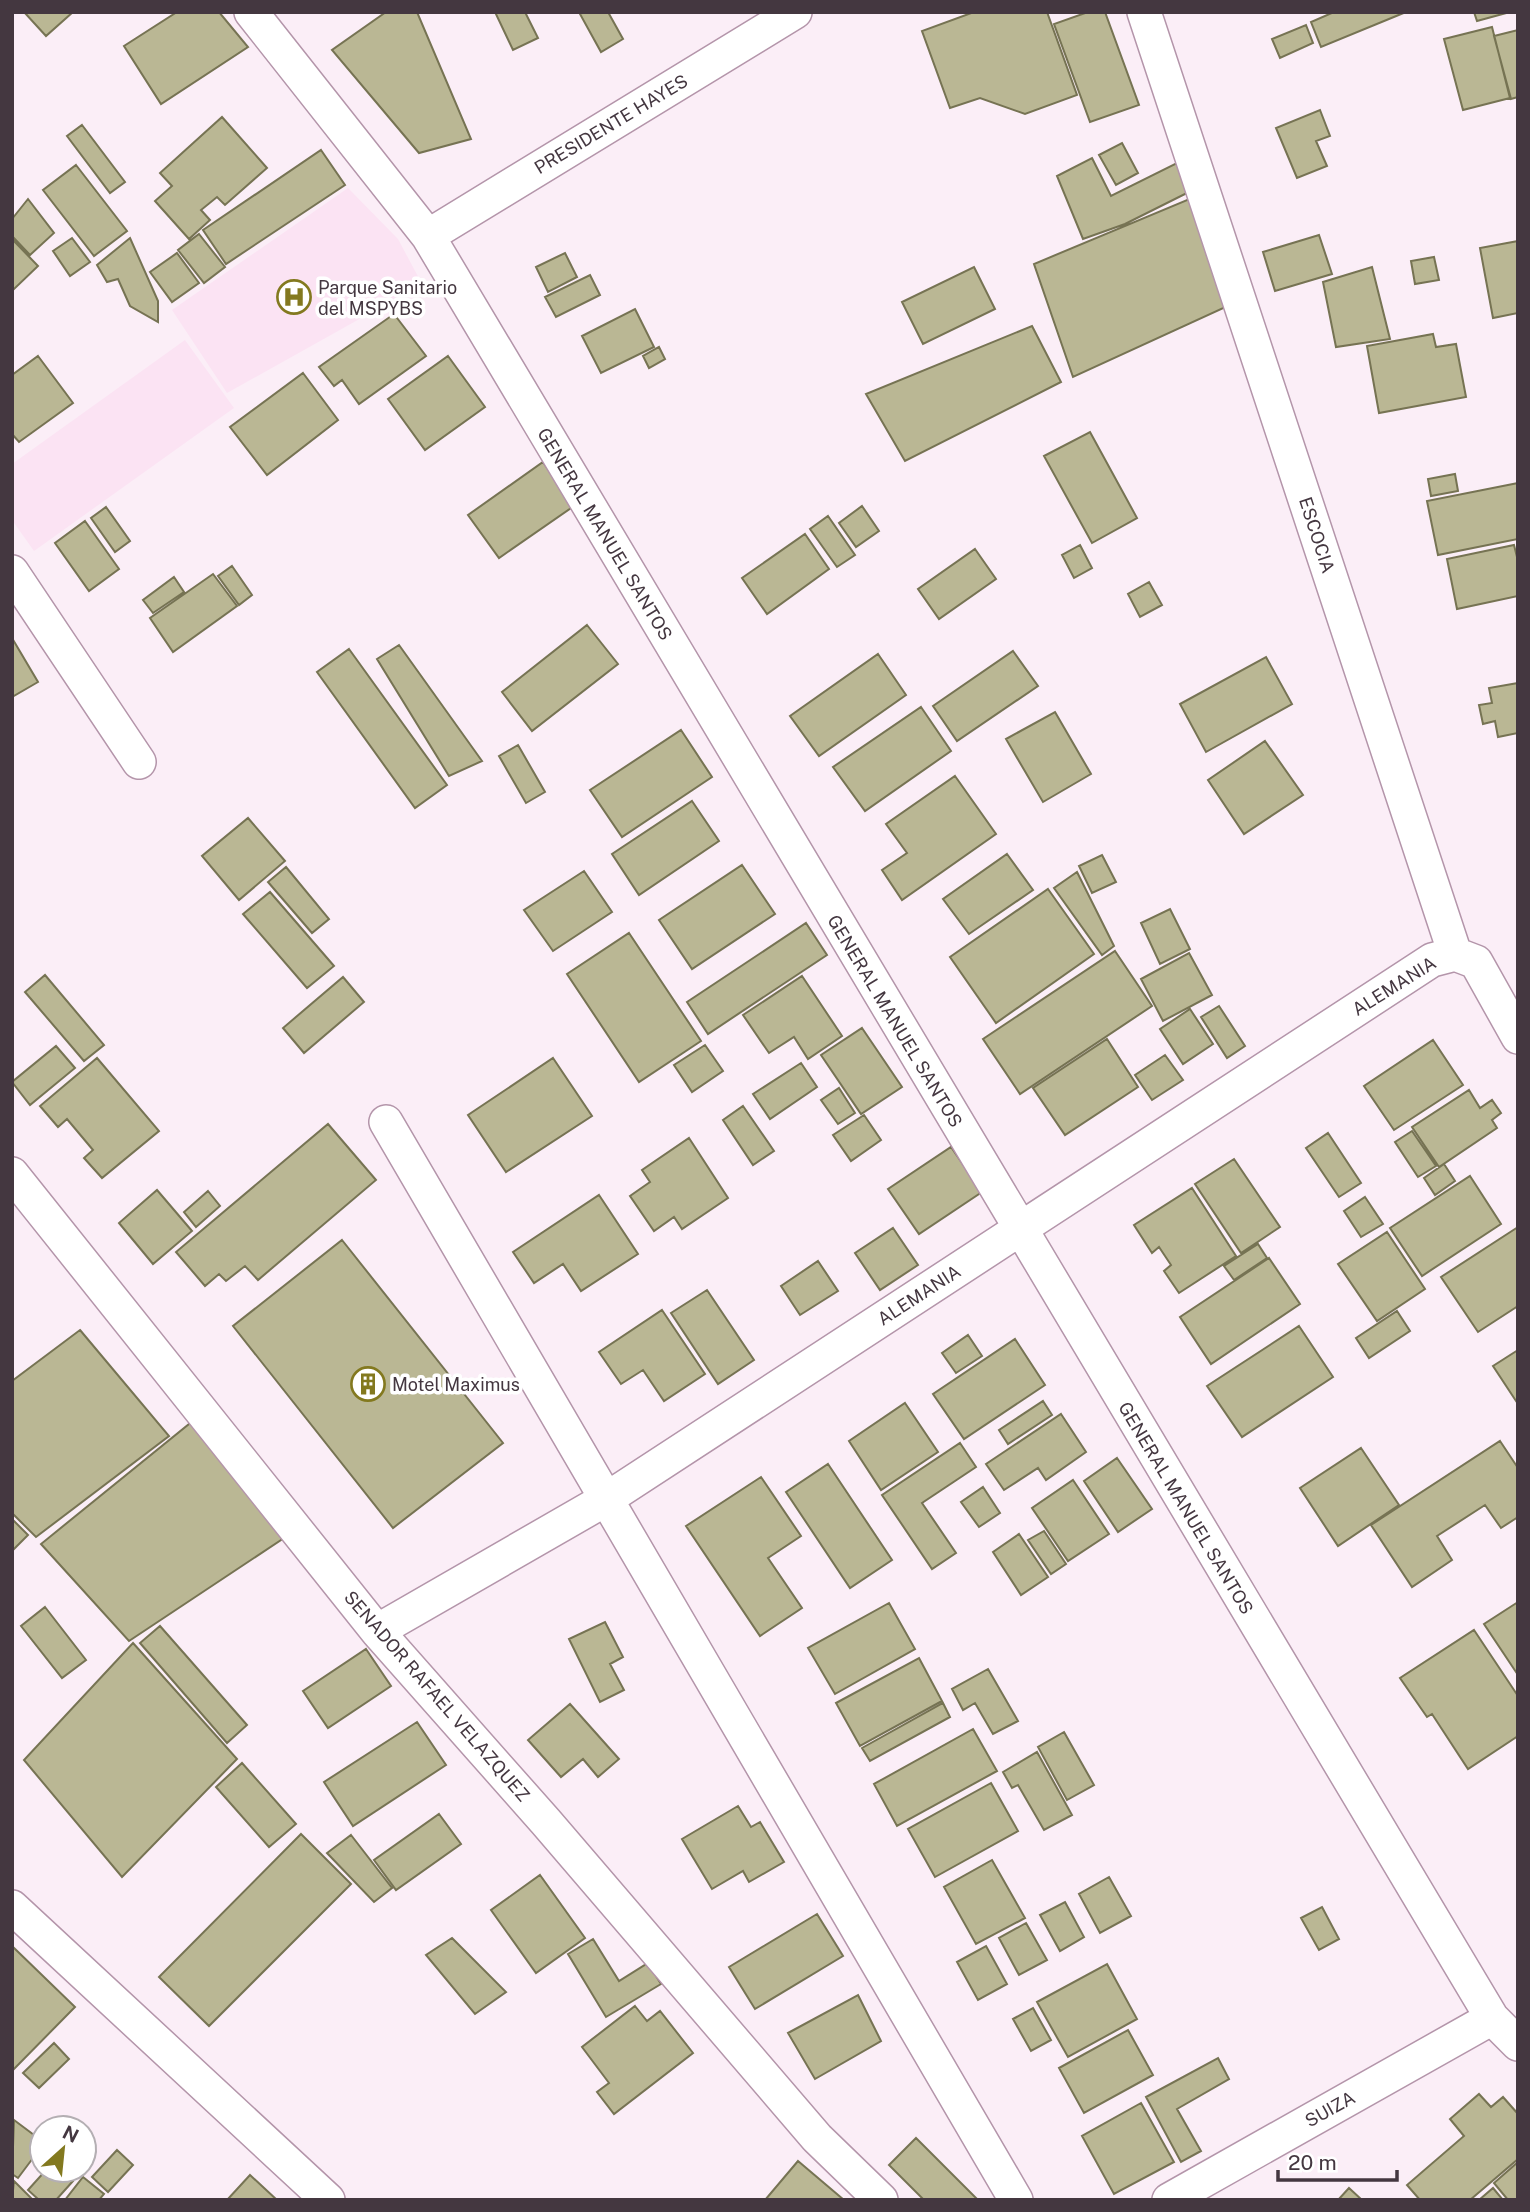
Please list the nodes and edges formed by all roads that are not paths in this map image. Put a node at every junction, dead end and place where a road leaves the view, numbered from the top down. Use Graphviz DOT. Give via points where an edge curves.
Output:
graph roads {
  1 [pos="251,12"];
  2 [pos="795,12"];
  3 [pos="1144,12"];
  4 [pos="428,236"];
  5 [pos="12,572"];
  6 [pos="139,762"];
  7 [pos="1455,954"];
  8 [pos="1518,1037"];
  9 [pos="386,1122"];
  10 [pos="12,1174"];
  11 [pos="1019,1230"];
  12 [pos="608,1498"];
  13 [pos="377,1630"];
  14 [pos="12,1907"];
  15 [pos="1492,2018"];
  16 [pos="1518,2045"];
  17 [pos="328,2200"];
  18 [pos="881,2200"];
  19 [pos="1016,2200"];
  20 [pos="1169,2200"];
  1 -- 4 [label="street, GENERAL MANUEL SANTOS"];
  2 -- 4 [label="street, PRESIDENTE HAYES"];
  3 -- 7 [label="street, ESCOCIA"];
  4 -- 11 [label="street, GENERAL MANUEL SANTOS"];
  5 -- 6 [label="street"];
  7 -- 8 [label="street" via="1476,961"];
  7 -- 11 [label="street, ALEMANIA" via="1432,960"];
  9 -- 12 [label="street"];
  10 -- 13 [label="street, SENADOR RAFAEL VELAZQUEZ"];
  11 -- 12 [label="street, ALEMANIA"];
  11 -- 15 [label="street, GENERAL MANUEL SANTOS"];
  12 -- 13 [label="street, ALEMANIA"];
  12 -- 19 [label="street"];
  13 -- 18 [label="street, SENADOR RAFAEL VELAZQUEZ" via="817,2138"];
  14 -- 17 [label="street"];
  15 -- 16 [label="street, GENERAL MANUEL SANTOS"];
  15 -- 20 [label="street, SUIZA"];
}
